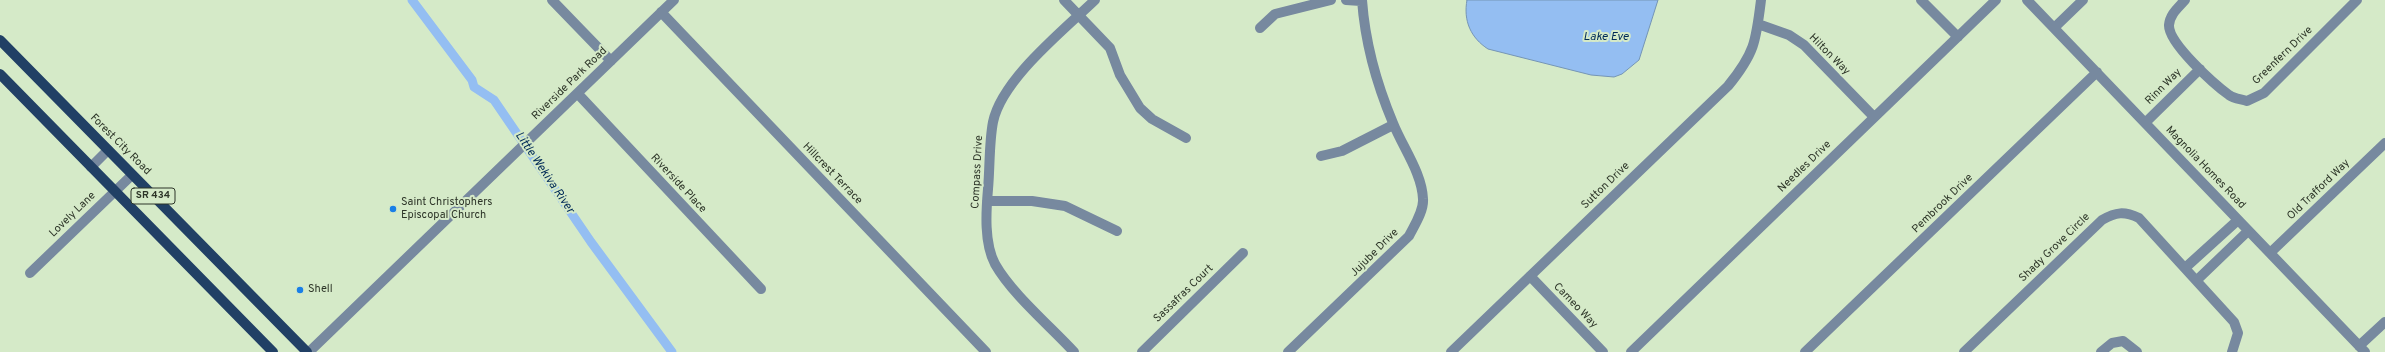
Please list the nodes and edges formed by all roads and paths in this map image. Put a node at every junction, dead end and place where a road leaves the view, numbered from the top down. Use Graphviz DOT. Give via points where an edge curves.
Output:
graph roads {
  1 [pos="552,0"];
  2 [pos="674,0"];
  3 [pos="1064,0"];
  4 [pos="1095,0"];
  5 [pos="1331,0"];
  6 [pos="1346,0"];
  7 [pos="1362,0"];
  8 [pos="1761,0"];
  9 [pos="1921,0"];
  10 [pos="1996,0"];
  11 [pos="2027,0"];
  12 [pos="2083,0"];
  13 [pos="2185,0"];
  14 [pos="2357,0"];
  15 [pos="661,12"];
  16 [pos="1079,16"];
  17 [pos="1758,24"];
  18 [pos="1260,28"];
  19 [pos="2054,28"];
  20 [pos="1958,37"];
  21 [pos="0,40"];
  22 [pos="612,60"];
  23 [pos="2200,69"];
  24 [pos="2097,72"];
  25 [pos="0,74"];
  26 [pos="578,94"];
  27 [pos="1874,117"];
  28 [pos="2145,123"];
  29 [pos="1393,125"];
  30 [pos="1186,138"];
  31 [pos="2385,143"];
  32 [pos="108,150"];
  33 [pos="1321,156"];
  34 [pos="91,167"];
  35 [pos="132,174"];
  36 [pos="115,191"];
  37 [pos="987,201"];
  38 [pos="2238,220"];
  39 [pos="1117,231"];
  40 [pos="2248,231"];
  41 [pos="1243,253"];
  42 [pos="2270,253"];
  43 [pos="2185,268"];
  44 [pos="30,273"];
  45 [pos="1530,276"];
  46 [pos="2197,280"];
  47 [pos="761,289"];
  48 [pos="2385,322"];
  49 [pos="2362,349"];
  50 [pos="273,352"];
  51 [pos="308,352"];
  52 [pos="986,352"];
  53 [pos="1074,352"];
  54 [pos="1142,352"];
  55 [pos="1288,352"];
  56 [pos="1451,352"];
  57 [pos="1603,352"];
  58 [pos="1631,352"];
  59 [pos="1805,352"];
  60 [pos="1964,352"];
  61 [pos="2101,352"];
  62 [pos="2137,352"];
  63 [pos="2232,352"];
  1 -- 22 [label="street"];
  2 -- 15 [label="street, Riverside Park Road"];
  3 -- 16 [label="street"];
  4 -- 16 [label="street, Compass Drive"];
  5 -- 18 [label="street" via="1275,14"];
  6 -- 7 [label="street"];
  7 -- 29 [label="street, Jujube Drive" via="1368,45 1381,94"];
  8 -- 17 [label="street, Sutton Drive"];
  9 -- 20 [label="street"];
  10 -- 20 [label="street, Needles Drive"];
  11 -- 19 [label="street, Magnolia Homes Road"];
  12 -- 19 [label="street"];
  13 -- 23 [label="street, Greenfern Drive" via="2172,14 2169,26 2173,38"];
  14 -- 23 [label="street, Greenfern Drive" via="2264,93 2247,101 2230,96"];
  15 -- 22 [label="street, Riverside Park Road"];
  15 -- 52 [label="street, Hillcrest Terrace"];
  16 -- 30 [label="street" via="1110,48 1120,74 1140,108 1152,119"];
  16 -- 37 [label="street, Compass Drive" via="1021,72 1006,92 993,121"];
  17 -- 27 [label="street, Hilton Way" via="1789,35 1804,46"];
  17 -- 45 [label="street, Sutton Drive" via="1753,51 1728,86"];
  19 -- 24 [label="street, Magnolia Homes Road"];
  20 -- 27 [label="street, Needles Drive"];
  21 -- 32 [label="main road, Forest City Road / SR 434"];
  22 -- 26 [label="street, Riverside Park Road"];
  23 -- 28 [label="street, Rinn Way"];
  24 -- 28 [label="street, Magnolia Homes Road"];
  24 -- 59 [label="street, Pembrook Drive"];
  25 -- 34 [label="main road, SR 434"];
  26 -- 47 [label="street, Riverside Place"];
  26 -- 51 [label="street, Riverside Park Road"];
  27 -- 58 [label="street, Needles Drive"];
  28 -- 38 [label="street, Magnolia Homes Road"];
  29 -- 33 [label="street" via="1342,151"];
  29 -- 55 [label="street, Jujube Drive" via="1419,180 1423,200 1418,219 1409,236 1392,255"];
  31 -- 42 [label="street, Old Trafford Way"];
  32 -- 34 [label="street"];
  32 -- 35 [label="main road, Forest City Road / SR 434"];
  34 -- 36 [label="main road, SR 434"];
  35 -- 36 [label="street, Lovely Lane"];
  35 -- 51 [label="main road, Forest City Road / SR 434"];
  36 -- 44 [label="street, Lovely Lane"];
  36 -- 50 [label="main road, SR 434"];
  37 -- 39 [label="street" via="1032,200 1065,206"];
  37 -- 53 [label="street, Compass Drive" via="988,241 995,262 1006,280"];
  38 -- 40 [label="street, Magnolia Homes Road"];
  38 -- 43 [label="street"];
  40 -- 42 [label="street, Magnolia Homes Road"];
  40 -- 46 [label="street"];
  41 -- 54 [label="street, Sassafras Court"];
  42 -- 49 [label="street, Magnolia Homes Road"];
  43 -- 46 [label="street"];
  43 -- 60 [label="street, Shady Grove Circle" via="2139,218 2127,212 2115,212 2102,220"];
  45 -- 56 [label="street, Sutton Drive"];
  45 -- 57 [label="street, Cameo Way"];
  46 -- 63 [label="street" via="2234,322 2238,333"];
  48 -- 49 [label="street"];
  61 -- 62 [label="street" via="2112,343 2123,341"];
}
